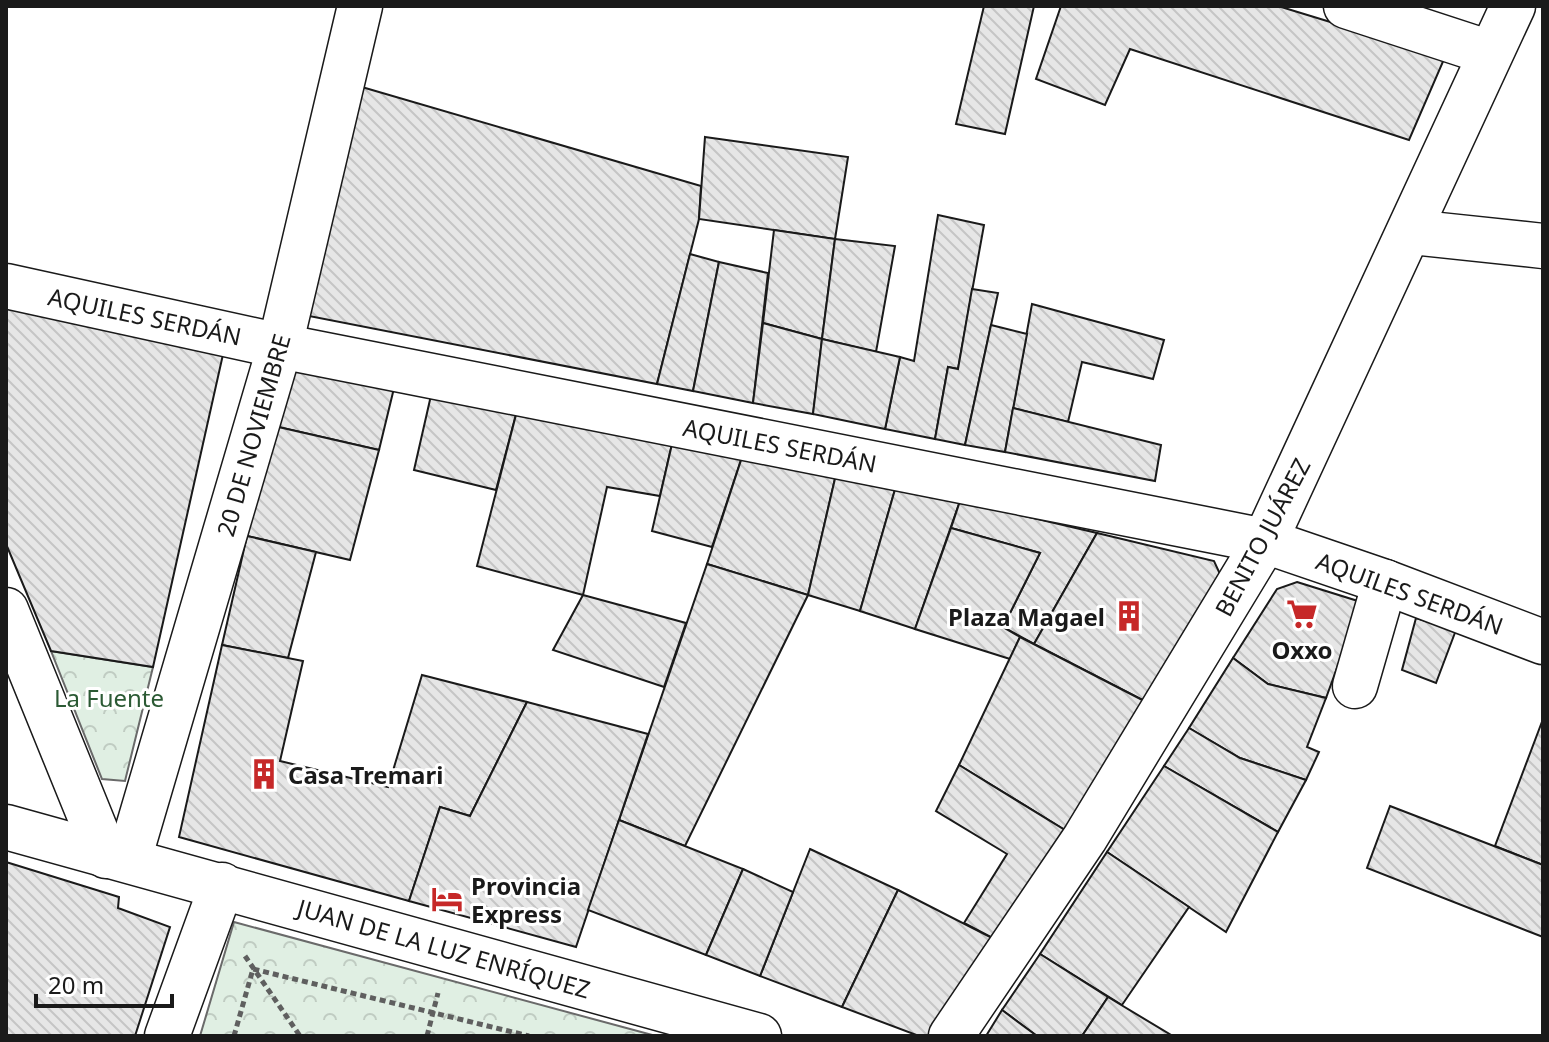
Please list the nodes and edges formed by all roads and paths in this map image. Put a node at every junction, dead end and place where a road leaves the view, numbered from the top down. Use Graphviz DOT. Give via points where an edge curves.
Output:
graph roads {
  1 [pos="360,6"];
  2 [pos="1346,6"];
  3 [pos="1513,6"];
  4 [pos="1490,53"];
  5 [pos="1411,232"];
  6 [pos="1543,246"];
  7 [pos="6,286"];
  8 [pos="280,346"];
  9 [pos="1265,541"];
  10 [pos="1385,582"];
  11 [pos="6,610"];
  12 [pos="1543,642"];
  13 [pos="1355,686"];
  14 [pos="6,827"];
  15 [pos="117,858"];
  16 [pos="222,885"];
  17 [pos="204,933"];
  18 [pos="253,969"];
  19 [pos="167,1036"];
  20 [pos="234,1036"];
  21 [pos="300,1036"];
  22 [pos="529,1036"];
  23 [pos="759,1036"];
  24 [pos="951,1036"];
  1 -- 8 [label="street, 20 DE NOVIEMBRE"];
  2 -- 4 [label="street"];
  3 -- 4 [label="street, BENITO JUÁREZ"];
  4 -- 5 [label="street, BENITO JUÁREZ"];
  5 -- 6 [label="street"];
  5 -- 9 [label="street, BENITO JUÁREZ"];
  7 -- 8 [label="street, AQUILES SERDÁN"];
  8 -- 9 [label="street, AQUILES SERDÁN"];
  8 -- 15 [label="street, 20 DE NOVIEMBRE"];
  9 -- 10 [label="street, AQUILES SERDÁN"];
  9 -- 24 [label="street, BENITO JUÁREZ" via="1085,838"];
  10 -- 12 [label="street, AQUILES SERDÁN"];
  10 -- 13 [label="street"];
  11 -- 15 [label="street"];
  14 -- 15 [label="street, JUAN DE LA LUZ ENRÍQUEZ"];
  15 -- 16 [label="street, JUAN DE LA LUZ ENRÍQUEZ"];
  16 -- 17 [label="street"];
  16 -- 23 [label="street, JUAN DE LA LUZ ENRÍQUEZ"];
  17 -- 18 [label="path" via="235,943"];
  17 -- 19 [label="street"];
  18 -- 20 [label="path"];
  18 -- 21 [label="path"];
  18 -- 22 [label="path"];
}
